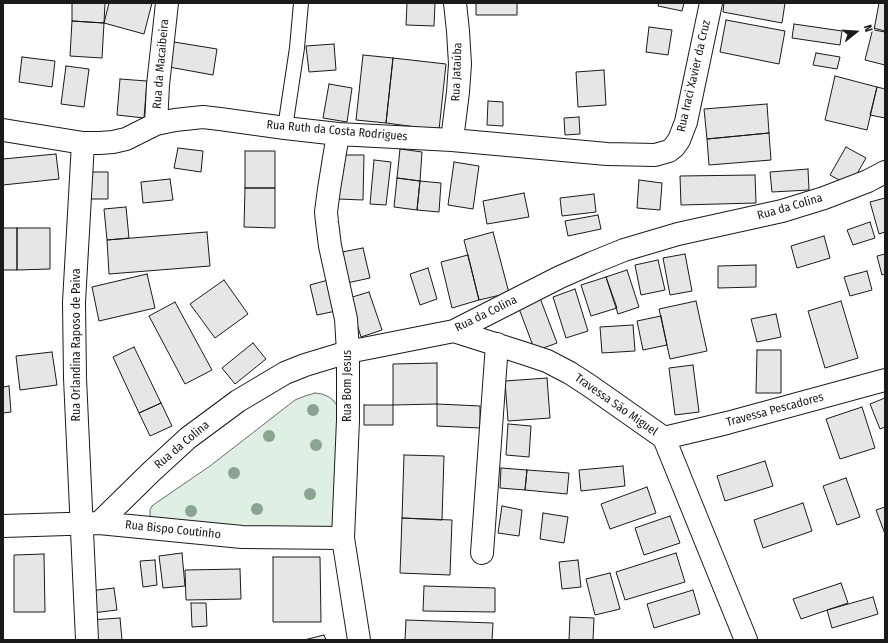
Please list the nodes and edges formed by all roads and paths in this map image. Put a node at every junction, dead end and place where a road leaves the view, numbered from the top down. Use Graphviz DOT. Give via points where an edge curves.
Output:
graph roads {
  1 [pos="167,3"];
  2 [pos="301,3"];
  3 [pos="455,3"];
  4 [pos="711,3"];
  5 [pos="156,124"];
  6 [pos="285,128"];
  7 [pos="3,130"];
  8 [pos="338,134"];
  9 [pos="452,140"];
  10 [pos="83,143"];
  11 [pos="674,148"];
  12 [pos="885,172"];
  13 [pos="454,331"];
  14 [pos="497,344"];
  15 [pos="348,352"];
  16 [pos="885,380"];
  17 [pos="664,438"];
  18 [pos="91,523"];
  19 [pos="3,526"];
  20 [pos="343,538"];
  21 [pos="482,553"];
  22 [pos="87,640"];
  23 [pos="359,640"];
  24 [pos="746,640"];
  1 -- 5 [label="street, Rua da Macaibeira"];
  2 -- 6 [label="lane"];
  3 -- 9 [label="street, Rua Jataúba" via="460,64"];
  4 -- 11 [label="street, Rua Iraci Xavier da Cruz" via="686,122"];
  5 -- 6 [label="street, Rua Ruth da Costa Rodrigues" via="203,117"];
  5 -- 10 [label="street, Rua Ruth da Costa Rodrigues" via="126,139"];
  6 -- 8 [label="street, Rua Ruth da Costa Rodrigues"];
  7 -- 10 [label="street, Rua Ruth da Costa Rodrigues"];
  8 -- 9 [label="street, Rua Ruth da Costa Rodrigues"];
  8 -- 15 [label="street, Rua Bom Jesus" via="326,212 330,246 346,319"];
  9 -- 11 [label="street, Rua Ruth da Costa Rodrigues" via="608,154 655,155"];
  10 -- 18 [label="street, Rua Orlandina Raposo de Paiva" via="74,302 75,378"];
  12 -- 13 [label="street, Rua da Colina" via="868,181 782,212 678,234 624,250 560,277"];
  13 -- 14 [label="street, Travessa São Miguel"];
  13 -- 15 [label="street, Rua da Colina"];
  14 -- 17 [label="street, Travessa São Miguel" via="547,361 570,373"];
  14 -- 21 [label="street"];
  15 -- 18 [label="street, Rua da Colina" via="284,374 238,401 188,438"];
  15 -- 20 [label="street, Rua Bom Jesus"];
  16 -- 17 [label="street, Travessa Pescadores"];
  17 -- 24 [label="street, Travessa São Miguel"];
  18 -- 19 [label="street, Rua Bispo Coutinho"];
  18 -- 20 [label="street, Rua Bispo Coutinho" via="242,536"];
  18 -- 22 [label="street, Rua Orlandina Raposo de Paiva"];
  20 -- 23 [label="street, Rua Bom Jesus"];
}
